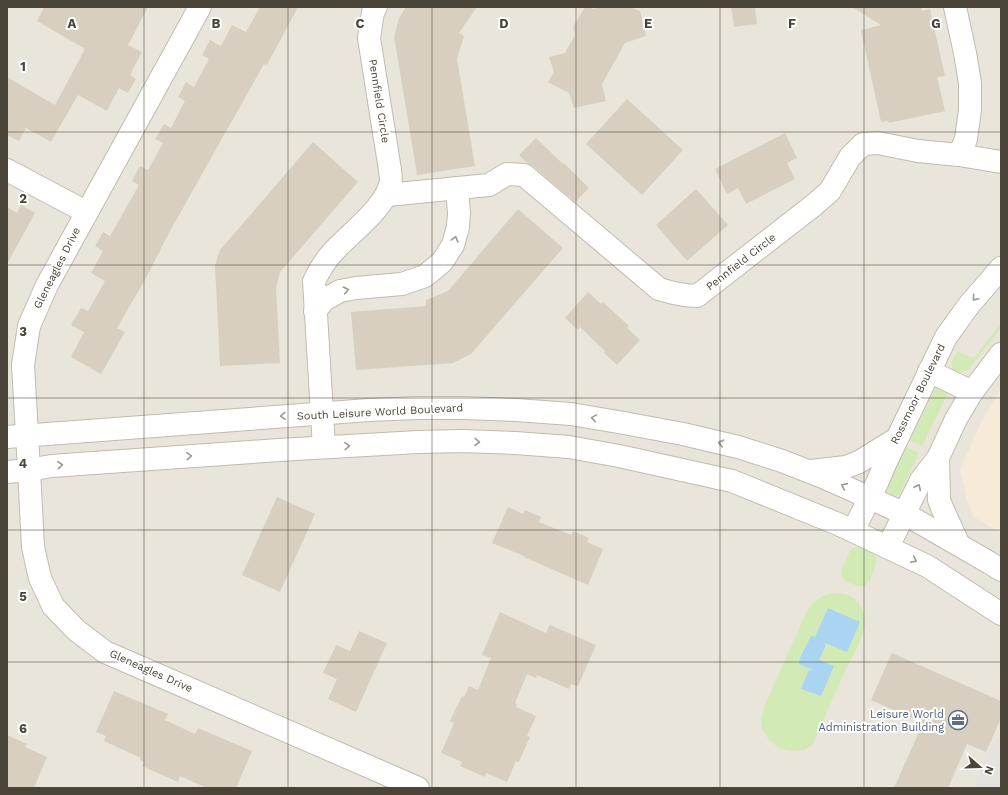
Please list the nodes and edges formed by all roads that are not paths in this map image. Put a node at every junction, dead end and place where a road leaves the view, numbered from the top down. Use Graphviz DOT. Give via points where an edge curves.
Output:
graph roads {
  1 [pos="200,7"];
  2 [pos="376,7"];
  3 [pos="956,7"];
  4 [pos="959,155"];
  5 [pos="1001,162"];
  6 [pos="7,170"];
  7 [pos="458,188"];
  8 [pos="387,195"];
  9 [pos="86,212"];
  10 [pos="1001,268"];
  11 [pos="315,311"];
  12 [pos="1001,354"];
  13 [pos="929,371"];
  14 [pos="972,392"];
  15 [pos="322,413"];
  16 [pos="17,436"];
  17 [pos="896,440"];
  18 [pos="324,448"];
  19 [pos="938,458"];
  20 [pos="29,470"];
  21 [pos="808,471"];
  22 [pos="7,472"];
  23 [pos="870,498"];
  24 [pos="905,514"];
  25 [pos="853,531"];
  26 [pos="959,545"];
  27 [pos="888,547"];
  28 [pos="1001,570"];
  29 [pos="1001,614"];
  30 [pos="418,788"];
  1 -- 9 [label="street, Gleneagles Drive"];
  2 -- 8 [label="street, Pennfield Circle" via="369,38 390,170 391,184"];
  3 -- 4 [label="street" via="970,83 966,139"];
  4 -- 5 [label="street, Pennfield Circle"];
  4 -- 7 [label="street, Pennfield Circle" via="918,151 878,143 863,144 850,157 830,191 697,296 674,294 659,289 524,175 507,174 489,185"];
  6 -- 9 [label="street"];
  7 -- 8 [label="street, Pennfield Circle"];
  11 -- 7 [label="street, one-way" via="324,300 340,291 402,284 425,276 442,262 453,245 458,227"];
  8 -- 11 [label="street, Pennfield Circle" via="380,206 332,252 322,266 314,281"];
  9 -- 16 [label="street, Gleneagles Drive" via="47,285 29,326"];
  10 -- 13 [label="street, Rossmoor Boulevard, one-way" via="946,337"];
  11 -- 15 [label="street, Pennfield Circle"];
  12 -- 14 [label="street"];
  13 -- 14 [label="street"];
  13 -- 17 [label="street, Rossmoor Boulevard"];
  14 -- 19 [label="street"];
  15 -- 16 [label="street, South Leisure World Boulevard, one-way"];
  15 -- 18 [label="street, Pennfield Circle"];
  21 -- 15 [label="street, South Leisure World Boulevard, one-way" via="738,447 676,432 571,414 464,408"];
  16 -- 20 [label="street, Gleneagles Drive"];
  17 -- 21 [label="street" via="846,467"];
  17 -- 23 [label="street, Rossmoor Boulevard"];
  20 -- 18 [label="street, one-way" via="74,464"];
  18 -- 25 [label="street, one-way" via="463,441 568,447 732,481"];
  24 -- 19 [label="street, one-way" via="921,480"];
  19 -- 26 [label="street" via="939,500"];
  20 -- 22 [label="street"];
  20 -- 30 [label="street, Gleneagles Drive" via="33,548 40,578 53,606 76,630 105,652"];
  23 -- 21 [label="street, South Leisure World Boulevard, one-way"];
  23 -- 24 [label="street, South Leisure World Boulevard"];
  23 -- 25 [label="street, Rossmoor Boulevard"];
  24 -- 26 [label="street, South Leisure World Boulevard"];
  24 -- 27 [label="street"];
  25 -- 27 [label="street"];
  26 -- 28 [label="street, South Leisure World Boulevard"];
  27 -- 29 [label="street, one-way" via="928,566"];
}
